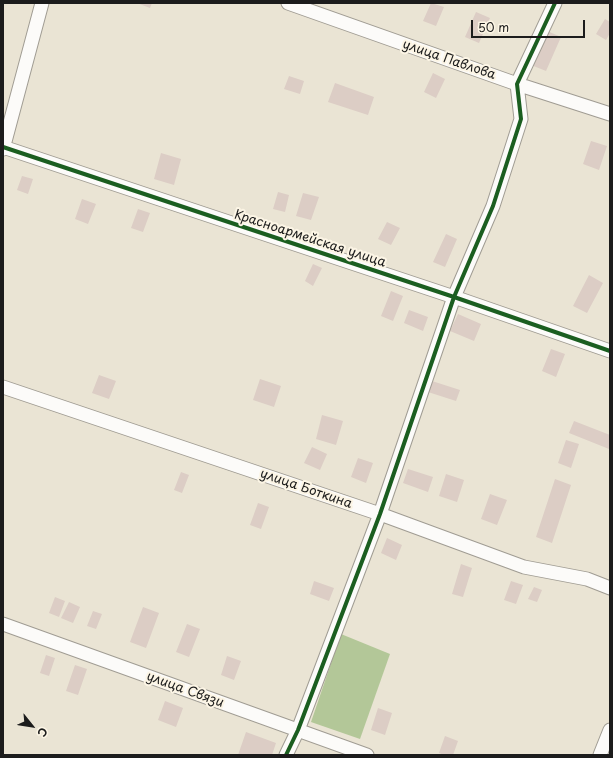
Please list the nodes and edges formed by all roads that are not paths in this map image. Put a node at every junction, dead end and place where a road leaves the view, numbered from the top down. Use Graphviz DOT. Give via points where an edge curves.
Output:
graph roads {
  1 [pos="42,3"];
  2 [pos="288,3"];
  3 [pos="555,3"];
  4 [pos="517,84"];
  5 [pos="610,114"];
  6 [pos="3,148"];
  7 [pos="454,298"];
  8 [pos="610,351"];
  9 [pos="3,387"];
  10 [pos="380,514"];
  11 [pos="610,588"];
  12 [pos="3,624"];
  13 [pos="298,730"];
  14 [pos="610,730"];
  15 [pos="286,755"];
  16 [pos="367,755"];
  17 [pos="600,755"];
  1 -- 6 [label="street"];
  2 -- 4 [label="street, улица Павлова"];
  3 -- 4 [label="street"];
  4 -- 5 [label="street, улица Павлова"];
  4 -- 7 [label="street" via="521,119 493,206"];
  6 -- 7 [label="street, Красноармейская улица"];
  7 -- 8 [label="street, Красноармейская улица"];
  7 -- 10 [label="street"];
  9 -- 10 [label="street, улица Боткина"];
  10 -- 11 [label="street, улица Боткина" via="524,567 587,579"];
  10 -- 13 [label="street"];
  12 -- 13 [label="street, улица Связи"];
  13 -- 15 [label="street"];
  13 -- 16 [label="street, улица Связи"];
  14 -- 17 [label="street"];
}
